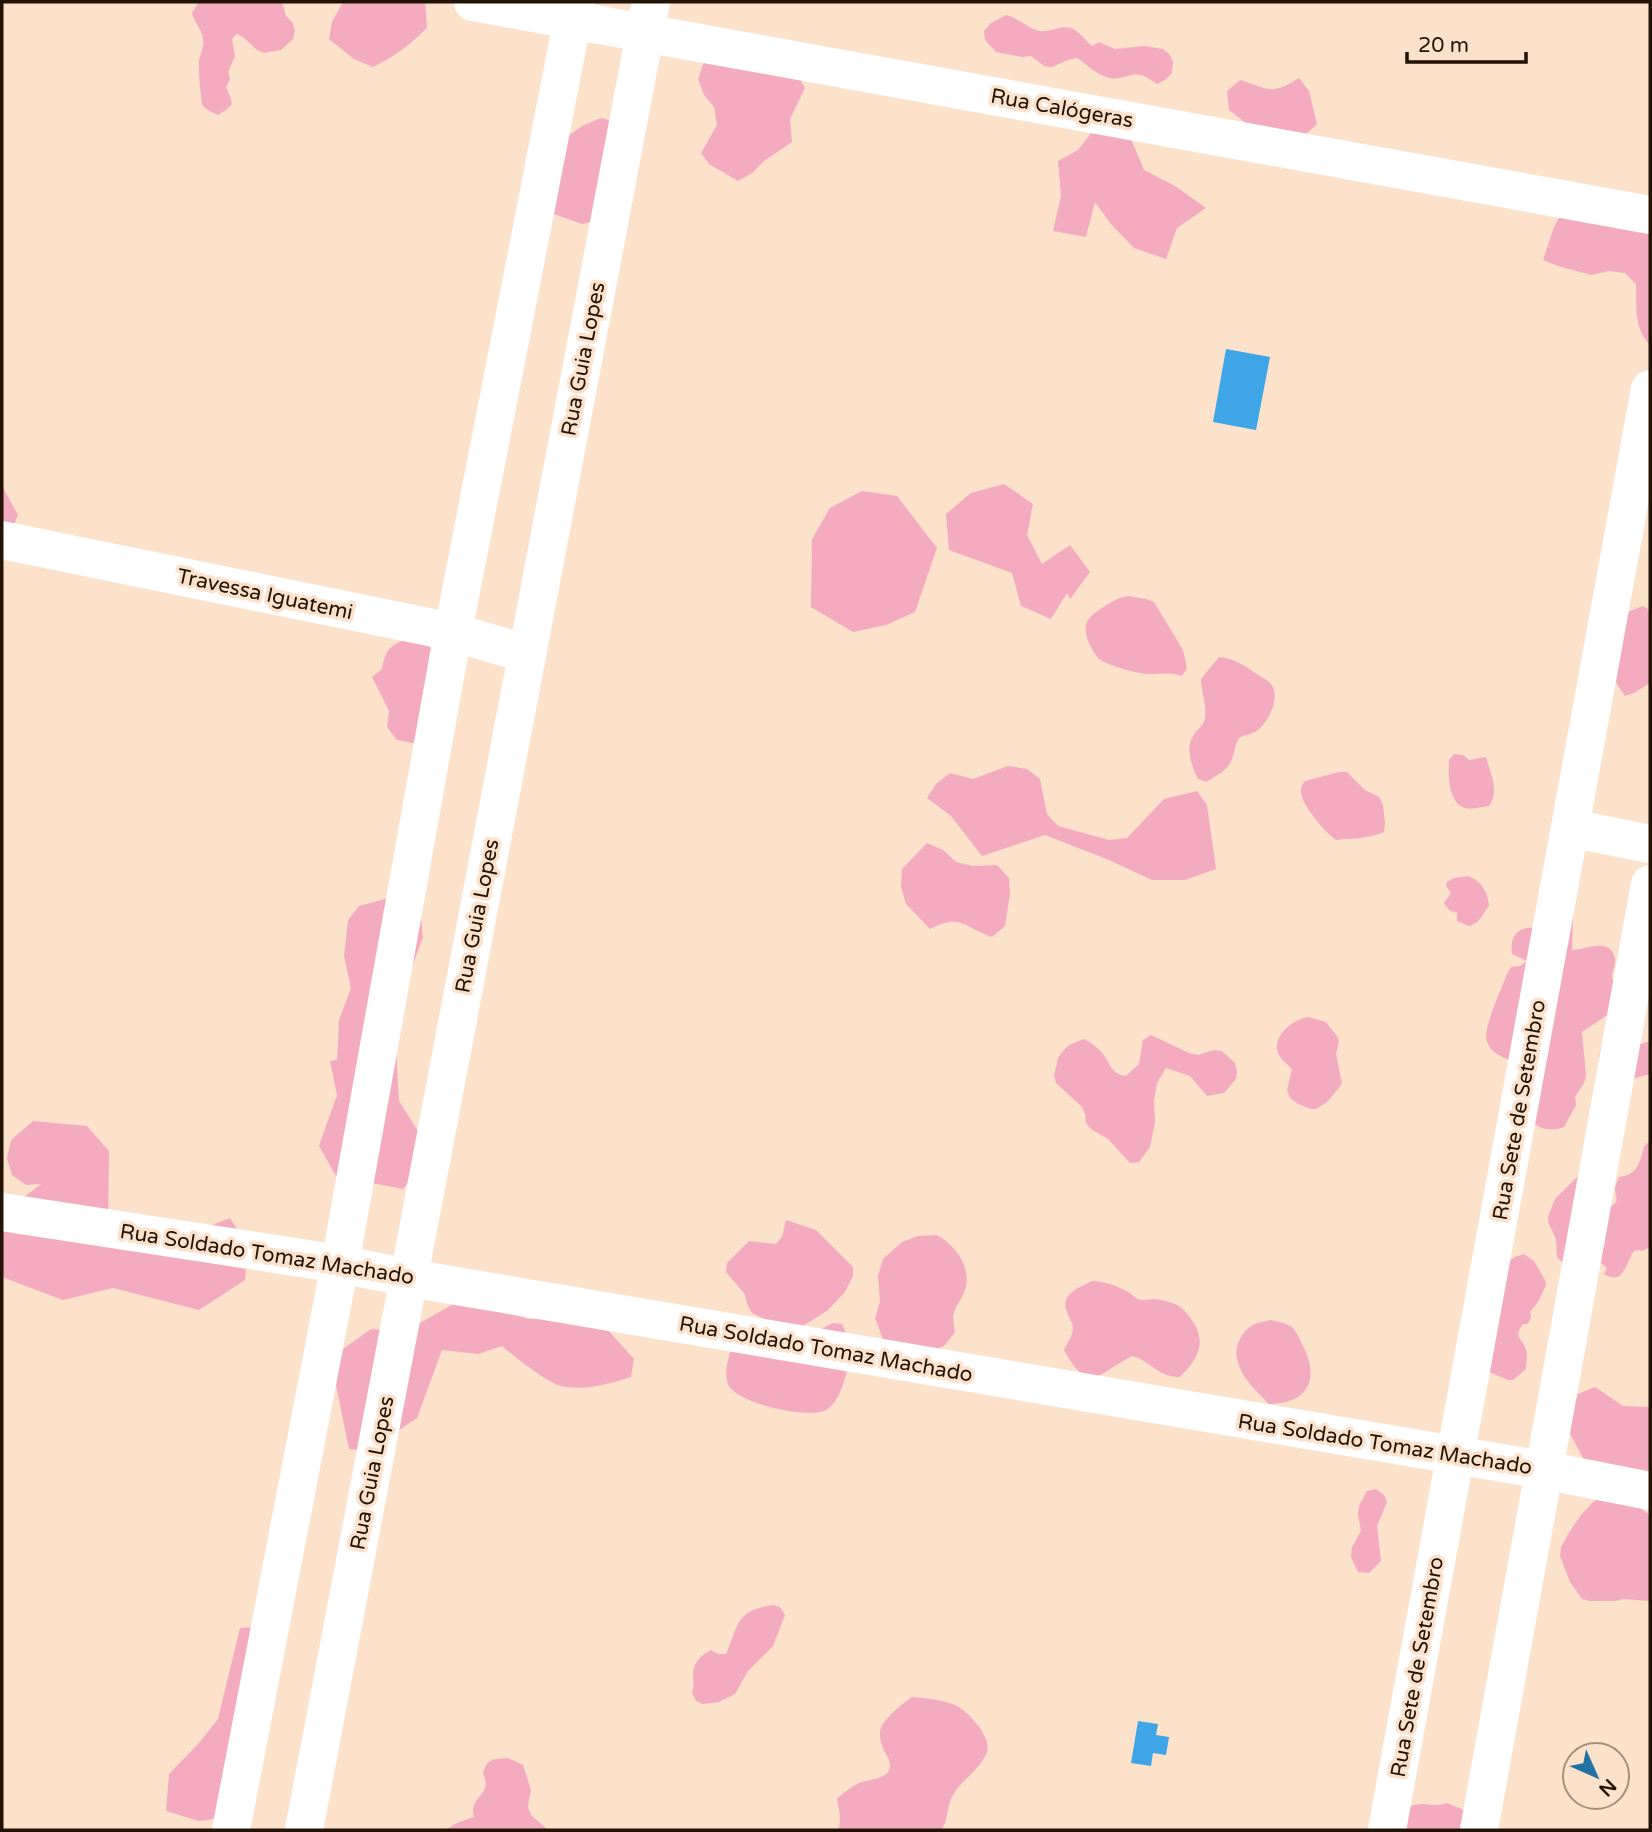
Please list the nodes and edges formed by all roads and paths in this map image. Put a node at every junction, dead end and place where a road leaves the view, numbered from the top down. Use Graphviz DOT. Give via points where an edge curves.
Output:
graph roads {
  1 [pos="473,2"];
  2 [pos="575,11"];
  3 [pos="648,17"];
  4 [pos="1650,215"];
  5 [pos="1650,389"];
  6 [pos="2,540"];
  7 [pos="453,632"];
  8 [pos="527,654"];
  9 [pos="1570,828"];
  10 [pos="1650,844"];
  11 [pos="1650,884"];
  12 [pos="2,1212"];
  13 [pos="340,1264"];
  14 [pos="409,1278"];
  15 [pos="1455,1456"];
  16 [pos="1544,1470"];
  17 [pos="1650,1491"];
  18 [pos="231,1830"];
  19 [pos="304,1830"];
  20 [pos="1387,1830"];
  21 [pos="1479,1830"];
  1 -- 2 [label="main road, Rua Calógeras"];
  2 -- 3 [label="main road, Rua Calógeras"];
  2 -- 7 [label="main road"];
  3 -- 4 [label="main road, Rua Calógeras"];
  3 -- 8 [label="main road, Rua Guia Lopes"];
  5 -- 9 [label="main road, Rua Sete de Setembro"];
  6 -- 7 [label="main road, Travessa Iguatemi"];
  7 -- 8 [label="main road, Travessa Iguatemi"];
  7 -- 13 [label="main road"];
  8 -- 14 [label="main road, Rua Guia Lopes"];
  9 -- 10 [label="main road"];
  9 -- 15 [label="main road, Rua Sete de Setembro"];
  11 -- 16 [label="main road"];
  12 -- 13 [label="main road, Rua Soldado Tomaz Machado"];
  13 -- 14 [label="main road, Rua Soldado Tomaz Machado"];
  13 -- 18 [label="main road"];
  14 -- 15 [label="main road, Rua Soldado Tomaz Machado"];
  14 -- 19 [label="main road, Rua Guia Lopes"];
  15 -- 16 [label="main road, Rua Soldado Tomaz Machado"];
  15 -- 20 [label="main road, Rua Sete de Setembro"];
  16 -- 17 [label="main road, Rua Soldado Tomaz Machado"];
  16 -- 21 [label="main road"];
}
